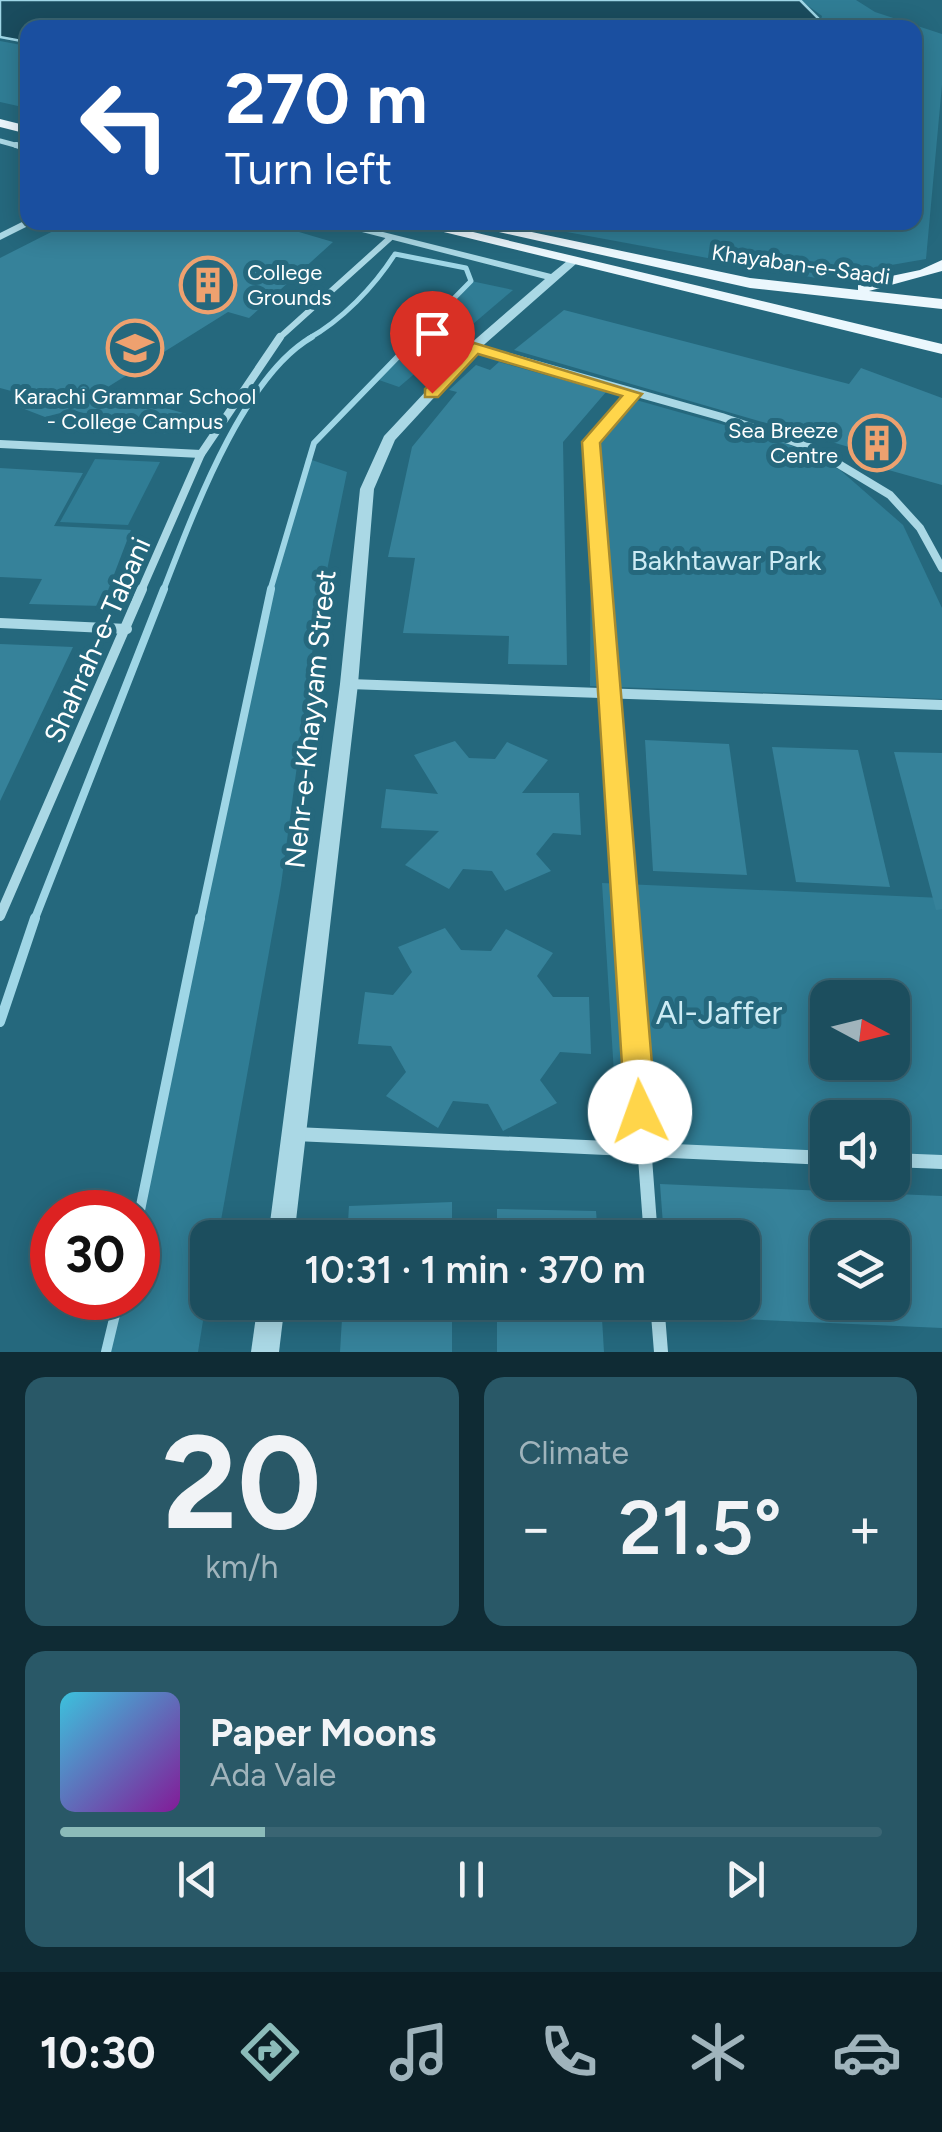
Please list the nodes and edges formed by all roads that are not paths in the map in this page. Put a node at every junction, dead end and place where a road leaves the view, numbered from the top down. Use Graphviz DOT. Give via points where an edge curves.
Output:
graph roads {
  1 [pos="359,230"];
  2 [pos="442,230"];
  3 [pos="514,230"];
  4 [pos="390,238"];
  5 [pos="571,262"];
  6 [pos="942,265"];
  7 [pos="710,274"];
  8 [pos="553,278"];
  9 [pos="942,304"];
  10 [pos="765,306"];
  11 [pos="942,331"];
  12 [pos="474,348"];
  13 [pos="942,349"];
  14 [pos="633,394"];
  15 [pos="0,444"];
  16 [pos="202,454"];
  17 [pos="942,568"];
  18 [pos="0,623"];
  19 [pos="127,628"];
  20 [pos="348,684"];
  21 [pos="612,690"];
  22 [pos="942,705"];
  23 [pos="7,882"];
  24 [pos="0,916"];
  25 [pos="295,1134"];
  26 [pos="643,1150"];
  27 [pos="810,1157"];
  28 [pos="910,1161"];
  29 [pos="942,1162"];
  30 [pos="283,1220"];
  31 [pos="649,1220"];
  32 [pos="269,1320"];
  33 [pos="658,1320"];
  34 [pos="265,1352"];
  35 [pos="661,1352"];
  1 -- 4 [label="street"];
  2 -- 5 [label="main road"];
  3 -- 7 [label="main road, Khayaban-e-Saadi"];
  4 -- 8 [label="street"];
  4 -- 16 [label="street, Shahrah-e-Tabani" via="279,338"];
  5 -- 8 [label="street, Nehr-e-Khayyam Street"];
  5 -- 10 [label="main road"];
  6 -- 7 [label="main road" via="874,287"];
  7 -- 9 [label="main road, Khayaban-e-Saadi" via="809,292"];
  8 -- 12 [label="street, Nehr-e-Khayyam Street"];
  10 -- 11 [label="main road, Khayaban-e-Saadi"];
  10 -- 13 [label="main road"];
  12 -- 14 [label="street"];
  12 -- 20 [label="street, Nehr-e-Khayyam Street" via="388,438 367,489"];
  14 -- 17 [label="street" via="769,430 852,470 906,511"];
  14 -- 21 [label="street" via="591,442"];
  15 -- 16 [label="street"];
  16 -- 19 [label="street, Shahrah-e-Tabani"];
  18 -- 19 [label="street"];
  19 -- 23 [label="street, Shahrah-e-Tabani"];
  20 -- 21 [label="street"];
  20 -- 25 [label="street, Nehr-e-Khayyam Street"];
  21 -- 22 [label="street"];
  21 -- 26 [label="street"];
  23 -- 24 [label="street, Shahrah-e-Tabani"];
  25 -- 26 [label="street"];
  25 -- 30 [label="street, Nehr-e-Khayyam Street"];
  26 -- 27 [label="street"];
  26 -- 31 [label="street"];
  28 -- 29 [label="street"];
  32 -- 34 [label="street"];
  33 -- 35 [label="street"];
}
